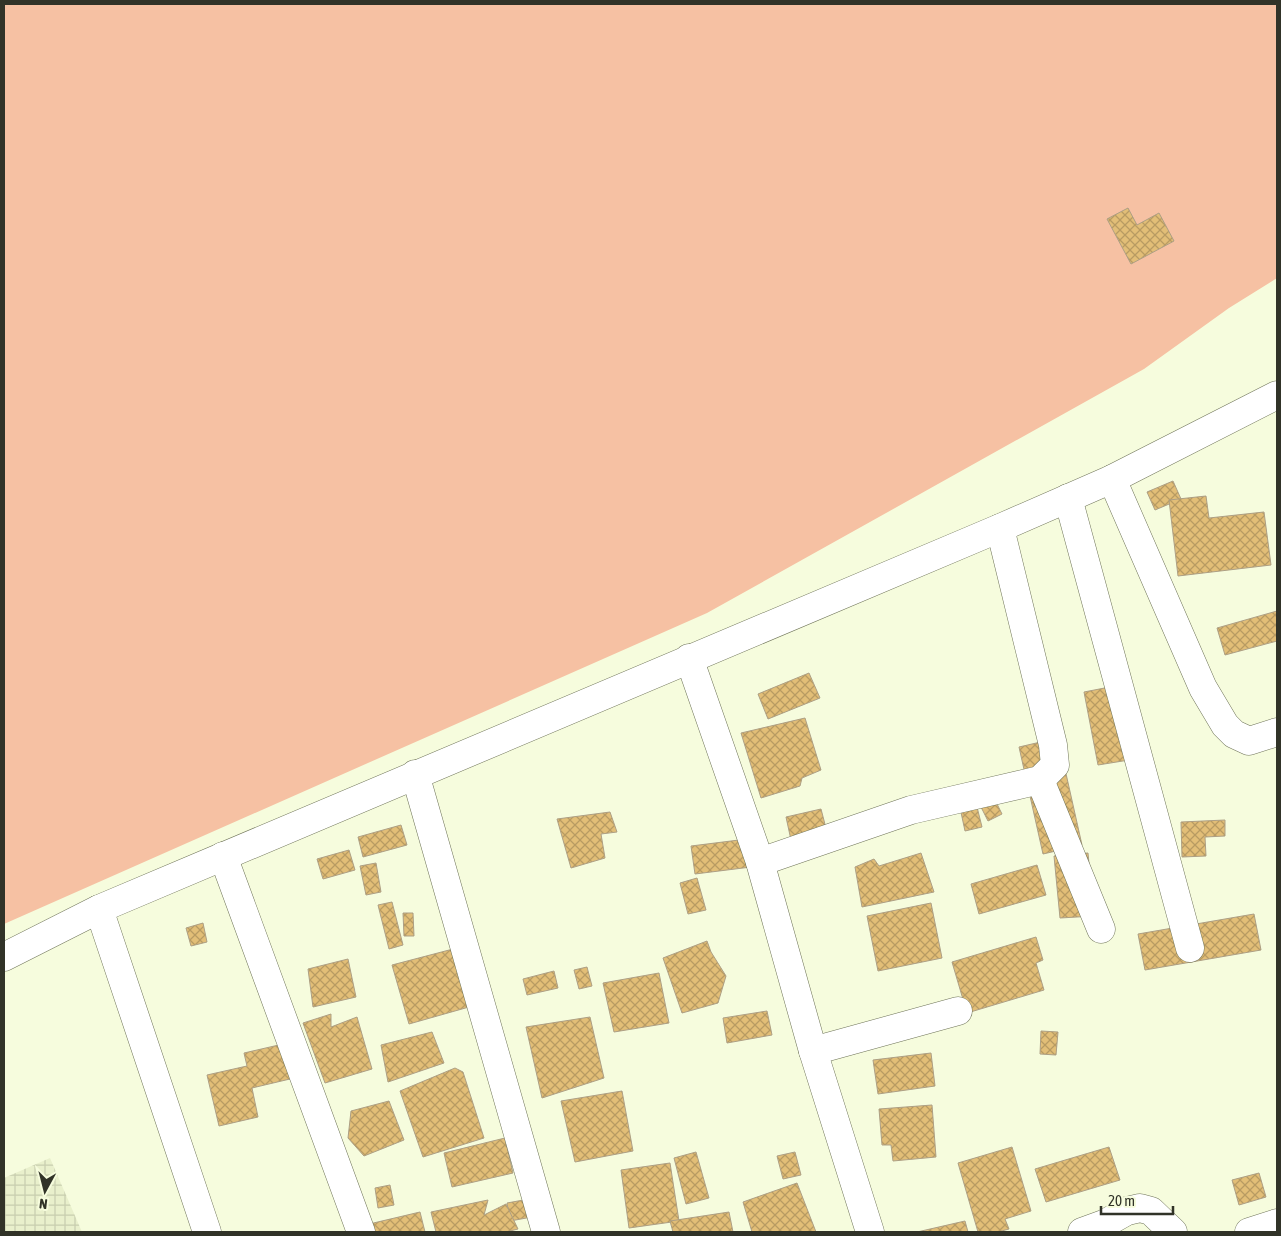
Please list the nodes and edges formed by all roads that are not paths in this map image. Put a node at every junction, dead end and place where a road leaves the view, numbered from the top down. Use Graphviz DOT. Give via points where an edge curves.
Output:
graph roads {
  1 [pos="1277,394"];
  2 [pos="1112,479"];
  3 [pos="1068,498"];
  4 [pos="1000,528"];
  5 [pos="689,658"];
  6 [pos="1277,732"];
  7 [pos="415,774"];
  8 [pos="1040,780"];
  9 [pos="223,856"];
  10 [pos="760,862"];
  11 [pos="99,909"];
  12 [pos="1101,929"];
  13 [pos="1190,948"];
  14 [pos="4,957"];
  15 [pos="958,1011"];
  16 [pos="813,1051"];
  17 [pos="1277,1223"];
  18 [pos="207,1232"];
  19 [pos="361,1232"];
  20 [pos="546,1232"];
  21 [pos="870,1232"];
  22 [pos="1082,1232"];
  23 [pos="1173,1232"];
  24 [pos="1249,1232"];
  1 -- 2 [label="street"];
  2 -- 3 [label="street"];
  2 -- 6 [label="street" via="1203,688 1225,725 1249,741"];
  3 -- 4 [label="street"];
  3 -- 13 [label="street"];
  4 -- 5 [label="street"];
  4 -- 8 [label="street" via="1053,745 1055,766"];
  5 -- 7 [label="street"];
  5 -- 10 [label="street"];
  7 -- 9 [label="street"];
  7 -- 20 [label="street"];
  8 -- 10 [label="street" via="911,810"];
  8 -- 12 [label="street"];
  9 -- 11 [label="street"];
  9 -- 19 [label="street"];
  10 -- 16 [label="street"];
  11 -- 14 [label="street"];
  11 -- 18 [label="street"];
  15 -- 16 [label="street"];
  16 -- 21 [label="street"];
  17 -- 24 [label="street"];
  22 -- 23 [label="street" via="1140,1208 1151,1211"];
}
